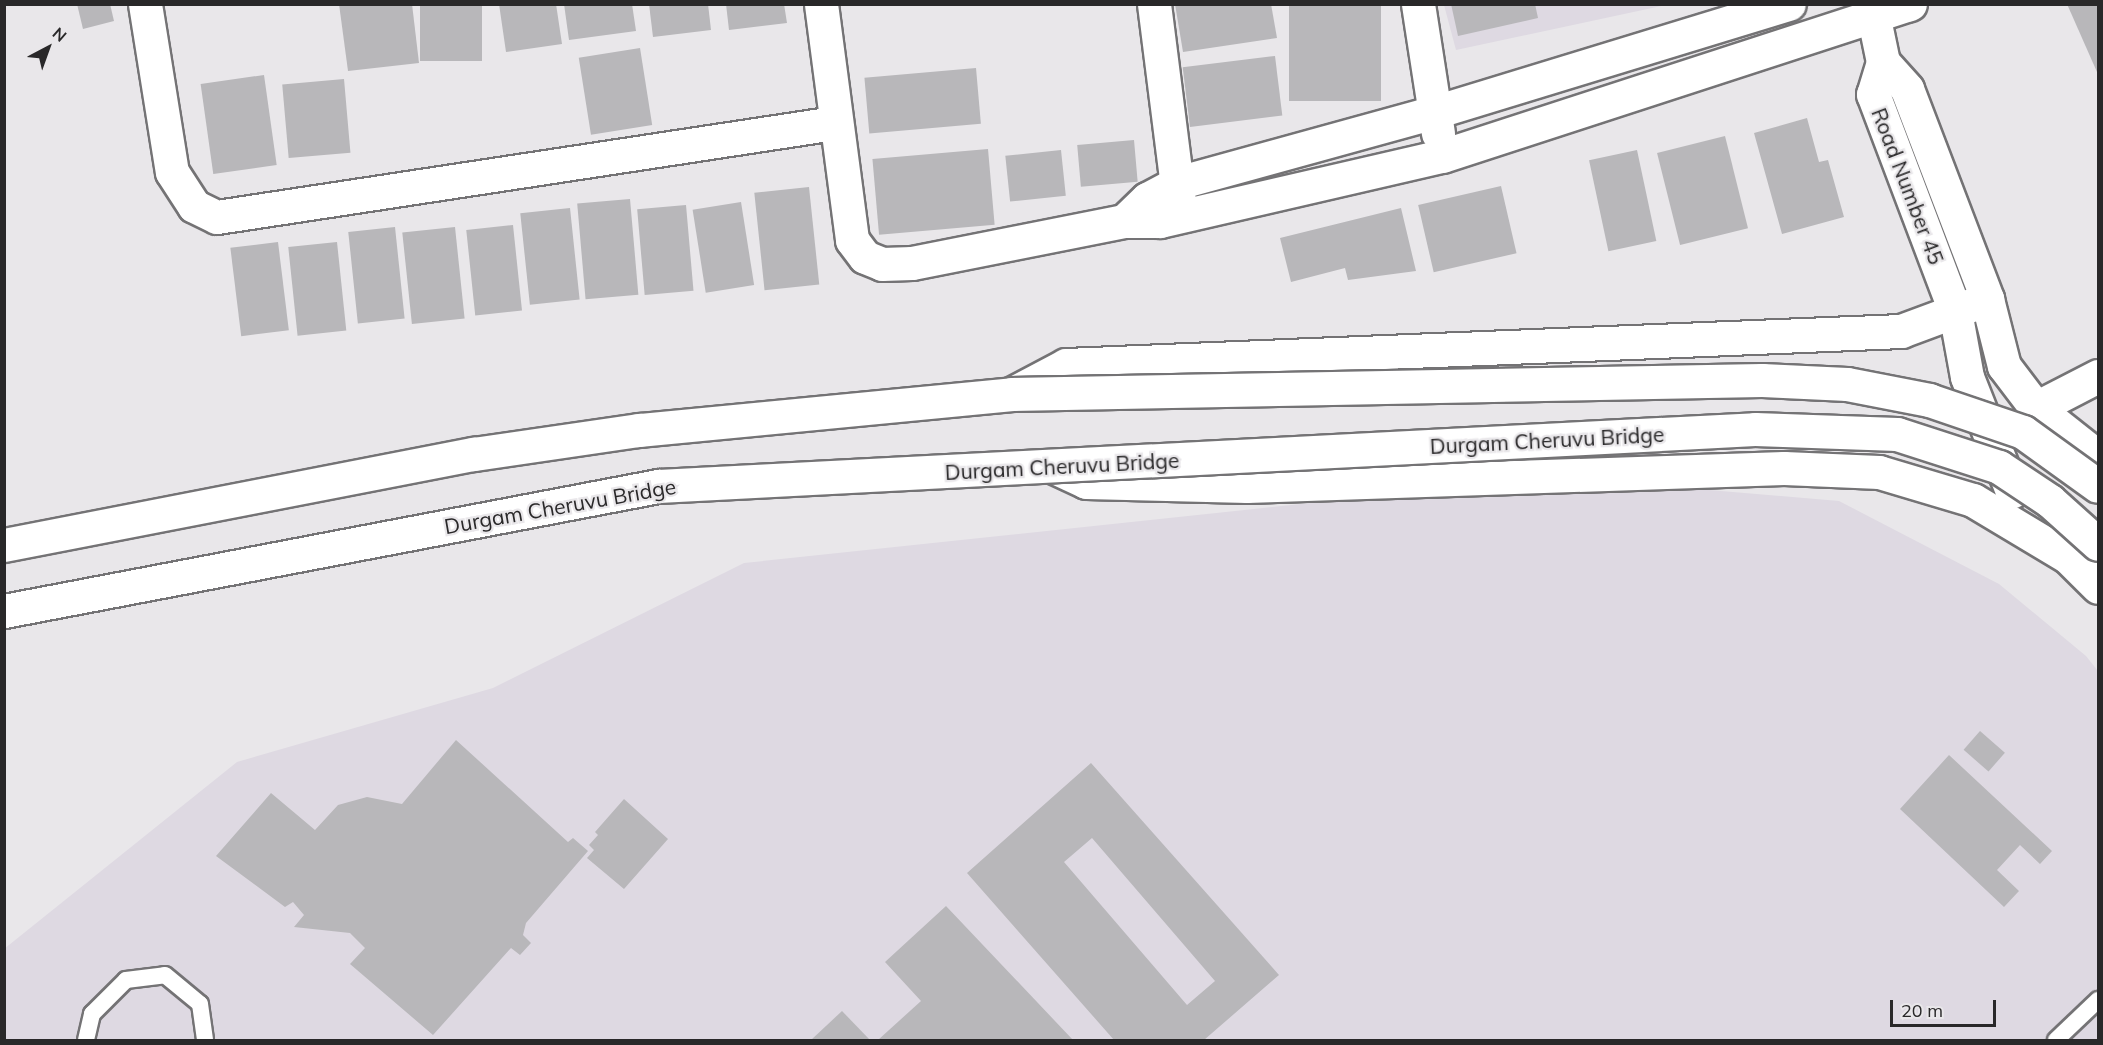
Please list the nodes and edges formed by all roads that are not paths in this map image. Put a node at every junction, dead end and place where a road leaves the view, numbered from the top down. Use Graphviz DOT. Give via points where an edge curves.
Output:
graph roads {
  1 [pos="145,4"];
  2 [pos="821,4"];
  3 [pos="1154,4"];
  4 [pos="1418,4"];
  5 [pos="1789,4"];
  6 [pos="1910,4"];
  7 [pos="1873,11"];
  8 [pos="1883,62"];
  9 [pos="1435,112"];
  10 [pos="834,123"];
  11 [pos="1442,156"];
  12 [pos="1176,183"];
  13 [pos="1181,217"];
  14 [pos="1125,221"];
  15 [pos="1987,300"];
  16 [pos="1954,311"];
  17 [pos="2098,376"];
  18 [pos="1011,394"];
  19 [pos="2036,408"];
  20 [pos="2098,457"];
  21 [pos="1052,466"];
  22 [pos="2098,486"];
  23 [pos="2028,532"];
  24 [pos="2098,544"];
  25 [pos="4,546"];
  26 [pos="2098,587"];
  27 [pos="4,611"];
  28 [pos="2098,1000"];
  29 [pos="86,1041"];
  30 [pos="204,1041"];
  31 [pos="2056,1041"];
  1 -- 10 [label="main road" via="171,172 194,206 217,217"];
  2 -- 10 [label="main road"];
  3 -- 12 [label="main road"];
  4 -- 9 [label="main road"];
  5 -- 9 [label="main road"];
  6 -- 7 [label="main road"];
  7 -- 8 [label="main road, Road Number 45"];
  7 -- 11 [label="main road"];
  8 -- 15 [label="main road, Road Number 45" via="1907,89"];
  8 -- 16 [label="main road, Road Number 45" via="1873,94"];
  9 -- 11 [label="main road"];
  9 -- 12 [label="main road"];
  10 -- 14 [label="main road" via="852,240 865,256 882,264 912,263"];
  11 -- 13 [label="main road"];
  12 -- 13 [label="main road"];
  12 -- 14 [label="main road" via="1148,199"];
  13 -- 14 [label="main road"];
  15 -- 16 [label="main road"];
  15 -- 19 [label="main road, Road Number 45" via="2004,366"];
  16 -- 18 [label="main road" via="1901,331 1824,338 1066,365"];
  16 -- 23 [label="main road, Road Number 45" via="1967,377"];
  17 -- 19 [label="main road"];
  18 -- 22 [label="main road, bridge" via="1762,380 1847,384 1929,400 2023,432"];
  18 -- 25 [label="main road, bridge" via="639,430 474,454"];
  19 -- 20 [label="main road, Road Number 45"];
  21 -- 23 [label="main road" via="1086,482 1247,486 1784,468 1879,472 1973,500"];
  21 -- 24 [label="main road, Durgam Cheruvu Bridge, bridge" via="1755,429 1897,435 1999,467 2050,501"];
  21 -- 27 [label="main road, Durgam Cheruvu Bridge, bridge" via="658,486"];
  23 -- 26 [label="main road" via="2068,556"];
  28 -- 31 [label="lane"];
  29 -- 30 [label="lane" via="92,1014 126,980 165,975 200,1004"];
}
